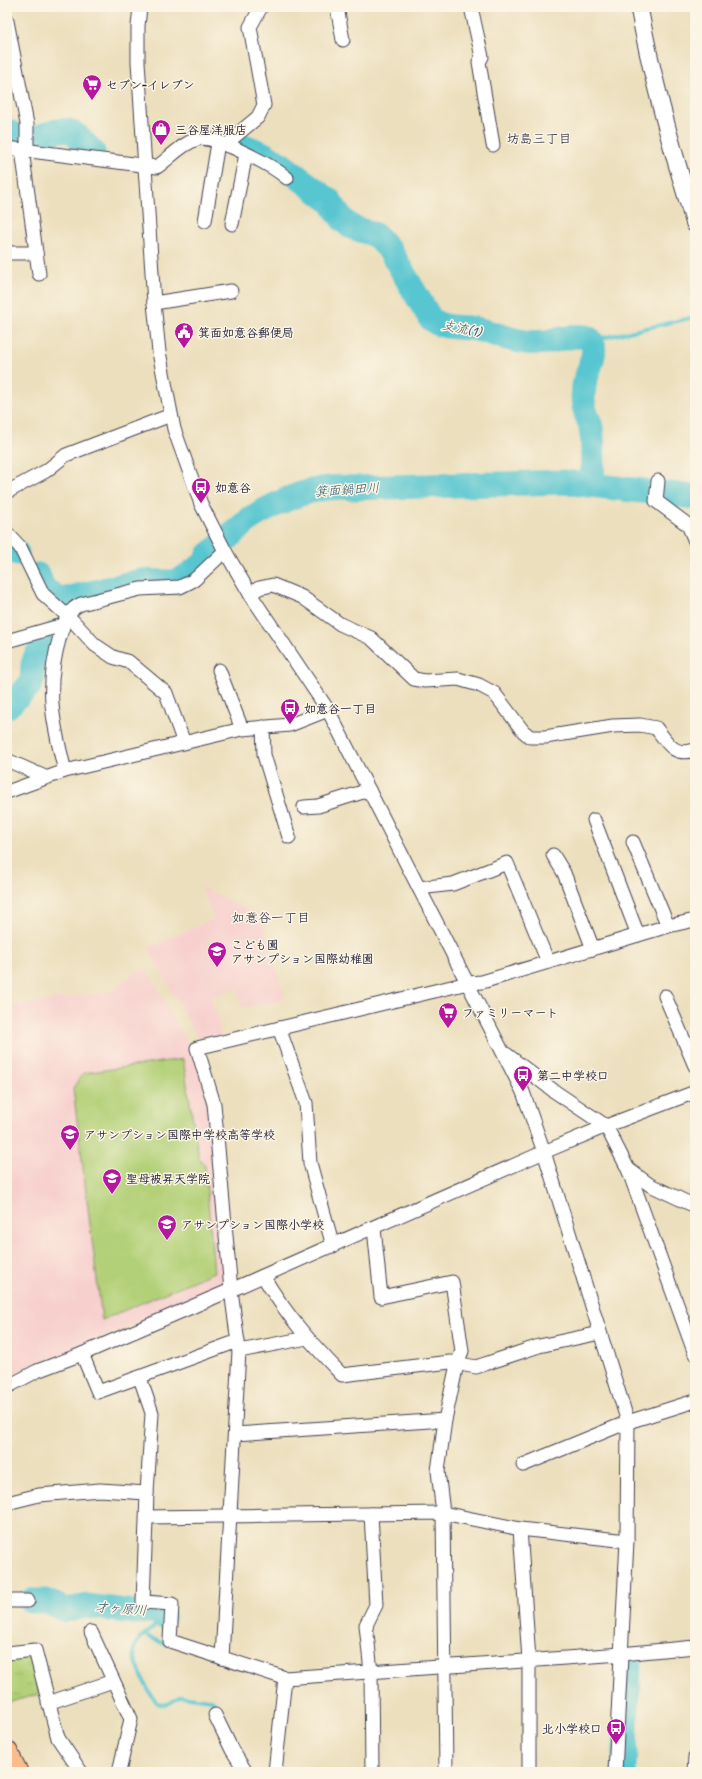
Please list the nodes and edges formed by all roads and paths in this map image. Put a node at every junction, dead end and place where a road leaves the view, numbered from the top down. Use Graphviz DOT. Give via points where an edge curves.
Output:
graph roads {
  1 [pos="140,7"];
  2 [pos="261,7"];
  3 [pos="336,7"];
  4 [pos="471,7"];
  5 [pos="638,7"];
  6 [pos="7,21"];
  7 [pos="343,40"];
  8 [pos="493,144"];
  9 [pos="223,145"];
  10 [pos="7,148"];
  11 [pos="25,150"];
  12 [pos="246,154"];
  13 [pos="145,167"];
  14 [pos="286,178"];
  15 [pos="205,221"];
  16 [pos="232,224"];
  17 [pos="695,224"];
  18 [pos="7,253"];
  19 [pos="36,253"];
  20 [pos="39,274"];
  21 [pos="231,291"];
  22 [pos="154,303"];
  23 [pos="171,416"];
  24 [pos="658,483"];
  25 [pos="7,492"];
  26 [pos="7,533"];
  27 [pos="695,541"];
  28 [pos="224,550"];
  29 [pos="250,594"];
  30 [pos="66,620"];
  31 [pos="7,641"];
  32 [pos="219,670"];
  33 [pos="328,710"];
  34 [pos="263,727"];
  35 [pos="242,729"];
  36 [pos="184,743"];
  37 [pos="695,750"];
  38 [pos="7,760"];
  39 [pos="65,771"];
  40 [pos="45,777"];
  41 [pos="369,790"];
  42 [pos="7,792"];
  43 [pos="304,807"];
  44 [pos="594,820"];
  45 [pos="289,837"];
  46 [pos="633,842"];
  47 [pos="553,855"];
  48 [pos="420,888"];
  49 [pos="695,920"];
  50 [pos="668,926"];
  51 [pos="638,935"];
  52 [pos="593,948"];
  53 [pos="548,962"];
  54 [pos="468,983"];
  55 [pos="665,996"];
  56 [pos="280,1028"];
  57 [pos="503,1051"];
  58 [pos="695,1066"];
  59 [pos="695,1092"];
  60 [pos="606,1126"];
  61 [pos="544,1152"];
  62 [pos="628,1169"];
  63 [pos="695,1206"];
  64 [pos="374,1228"];
  65 [pos="334,1246"];
  66 [pos="263,1276"];
  67 [pos="232,1290"];
  68 [pos="600,1333"];
  69 [pos="307,1338"];
  70 [pos="239,1346"];
  71 [pos="82,1354"];
  72 [pos="695,1354"];
  73 [pos="457,1364"];
  74 [pos="140,1378"];
  75 [pos="7,1387"];
  76 [pos="695,1401"];
  77 [pos="445,1420"];
  78 [pos="628,1422"];
  79 [pos="235,1434"];
  80 [pos="523,1465"];
  81 [pos="147,1493"];
  82 [pos="7,1503"];
  83 [pos="443,1513"];
  84 [pos="372,1514"];
  85 [pos="231,1515"];
  86 [pos="147,1517"];
  87 [pos="520,1529"];
  88 [pos="627,1541"];
  89 [pos="7,1601"];
  90 [pos="28,1601"];
  91 [pos="91,1632"];
  92 [pos="695,1647"];
  93 [pos="7,1653"];
  94 [pos="621,1654"];
  95 [pos="222,1658"];
  96 [pos="529,1660"];
  97 [pos="444,1666"];
  98 [pos="371,1672"];
  99 [pos="285,1678"];
  100 [pos="113,1681"];
  101 [pos="48,1703"];
  102 [pos="215,1715"];
  103 [pos="7,1752"];
  104 [pos="695,1757"];
  105 [pos="17,1772"];
  106 [pos="81,1772"];
  107 [pos="119,1772"];
  108 [pos="246,1772"];
  109 [pos="275,1772"];
  110 [pos="372,1772"];
  111 [pos="446,1772"];
  112 [pos="529,1772"];
  113 [pos="615,1772"];
  114 [pos="694,1772"];
  1 -- 13 [label="street" via="138,62"];
  2 -- 9 [label="street" via="250,27 264,105 258,117"];
  3 -- 7 [label="street"];
  4 -- 8 [label="street" via="482,57 479,62"];
  5 -- 17 [label="street"];
  6 -- 11 [label="street" via="26,124"];
  9 -- 12 [label="street"];
  9 -- 13 [label="street" via="201,138 196,139 182,146 157,167"];
  9 -- 15 [label="street"];
  10 -- 11 [label="street"];
  11 -- 13 [label="street"];
  11 -- 19 [label="street"];
  12 -- 14 [label="street" via="269,165"];
  12 -- 16 [label="street"];
  13 -- 22 [label="street"];
  18 -- 19 [label="street"];
  19 -- 20 [label="street"];
  21 -- 22 [label="street"];
  22 -- 23 [label="street" via="159,352"];
  23 -- 25 [label="street" via="66,455 46,471"];
  23 -- 28 [label="street" via="201,504"];
  24 -- 27 [label="street" via="656,501 688,525"];
  26 -- 30 [label="street" via="24,554 39,590"];
  28 -- 29 [label="street"];
  28 -- 30 [label="street" via="194,580 180,587 140,589 96,599 75,607"];
  29 -- 33 [label="street"];
  29 -- 37 [label="street" via="258,588 273,585 302,597 340,624 371,638 414,679 458,679 494,693 523,731 530,736 545,737 614,726 640,725 656,728 672,749 685,753"];
  30 -- 31 [label="street"];
  30 -- 36 [label="street" via="95,645 113,657 129,662 166,694"];
  30 -- 39 [label="street" via="54,660 51,696 54,723"];
  32 -- 35 [label="street"];
  33 -- 34 [label="street" via="290,725"];
  33 -- 41 [label="street"];
  34 -- 35 [label="street"];
  34 -- 45 [label="street" via="264,755"];
  35 -- 36 [label="street"];
  36 -- 39 [label="street"];
  38 -- 40 [label="street"];
  39 -- 40 [label="street"];
  40 -- 42 [label="street"];
  41 -- 43 [label="street" via="318,806"];
  41 -- 48 [label="street"];
  44 -- 51 [label="street"];
  46 -- 50 [label="street"];
  47 -- 52 [label="street" via="564,873"];
  48 -- 53 [label="street" via="453,884 507,863"];
  48 -- 54 [label="street"];
  49 -- 50 [label="street"];
  50 -- 51 [label="street"];
  51 -- 52 [label="street"];
  52 -- 53 [label="street"];
  53 -- 54 [label="street" via="482,982"];
  54 -- 56 [label="street"];
  54 -- 57 [label="street"];
  55 -- 58 [label="street"];
  56 -- 65 [label="street" via="306,1103 310,1163"];
  56 -- 67 [label="street" via="197,1048 214,1104"];
  57 -- 60 [label="street" via="554,1092"];
  57 -- 61 [label="street" via="523,1092"];
  59 -- 60 [label="street"];
  60 -- 61 [label="street"];
  60 -- 62 [label="street"];
  61 -- 64 [label="street"];
  61 -- 68 [label="street"];
  62 -- 63 [label="street" via="650,1185"];
  62 -- 72 [label="street"];
  64 -- 65 [label="street"];
  64 -- 73 [label="street" via="381,1297 452,1282 462,1351"];
  65 -- 66 [label="street"];
  66 -- 67 [label="street"];
  66 -- 69 [label="street" via="280,1304"];
  67 -- 70 [label="street"];
  67 -- 71 [label="street"];
  68 -- 73 [label="street" via="539,1346 476,1368"];
  68 -- 78 [label="street"];
  69 -- 70 [label="street"];
  69 -- 73 [label="street" via="342,1375 450,1362"];
  70 -- 74 [label="street"];
  70 -- 79 [label="street"];
  71 -- 74 [label="street" via="98,1392"];
  71 -- 75 [label="street" via="37,1371"];
  73 -- 77 [label="street"];
  74 -- 81 [label="street" via="152,1413"];
  76 -- 78 [label="street"];
  77 -- 79 [label="street"];
  77 -- 83 [label="street" via="438,1471"];
  78 -- 80 [label="street"];
  78 -- 88 [label="street"];
  79 -- 85 [label="street"];
  81 -- 82 [label="street" via="100,1490 39,1495"];
  81 -- 86 [label="street"];
  83 -- 84 [label="street"];
  83 -- 87 [label="street"];
  83 -- 97 [label="street"];
  84 -- 85 [label="street"];
  84 -- 98 [label="street" via="376,1605 366,1625"];
  85 -- 86 [label="street"];
  85 -- 95 [label="street"];
  86 -- 95 [label="street" via="143,1602 172,1604 170,1641"];
  87 -- 88 [label="street"];
  87 -- 96 [label="street"];
  88 -- 94 [label="street"];
  89 -- 90 [label="street"];
  91 -- 100 [label="street"];
  92 -- 94 [label="street"];
  93 -- 101 [label="street" via="35,1650"];
  94 -- 96 [label="street"];
  94 -- 113 [label="street"];
  95 -- 99 [label="street"];
  96 -- 97 [label="street"];
  96 -- 112 [label="street"];
  97 -- 98 [label="street"];
  97 -- 111 [label="street"];
  98 -- 99 [label="street"];
  98 -- 110 [label="street"];
  99 -- 109 [label="street"];
  100 -- 101 [label="street"];
  100 -- 107 [label="street" via="131,1719"];
  101 -- 106 [label="street" via="58,1738"];
  102 -- 108 [label="street"];
  103 -- 105 [label="main road"];
  104 -- 114 [label="street"];
}
